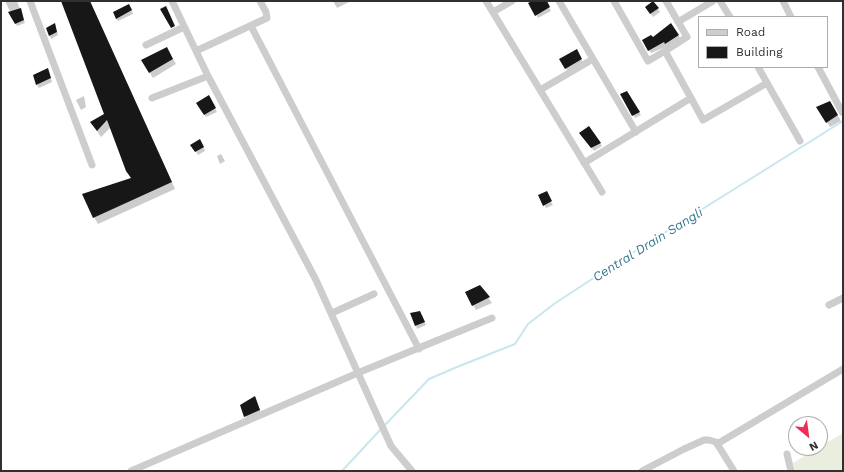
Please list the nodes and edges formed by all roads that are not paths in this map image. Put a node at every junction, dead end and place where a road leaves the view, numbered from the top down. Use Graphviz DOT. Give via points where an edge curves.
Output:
graph roads {
  1 [pos="30,1"];
  2 [pos="172,1"];
  3 [pos="260,1"];
  4 [pos="486,1"];
  5 [pos="512,1"];
  6 [pos="559,1"];
  7 [pos="614,1"];
  8 [pos="666,1"];
  9 [pos="713,1"];
  10 [pos="720,1"];
  11 [pos="782,1"];
  12 [pos="493,12"];
  13 [pos="729,16"];
  14 [pos="790,16"];
  15 [pos="678,22"];
  16 [pos="251,26"];
  17 [pos="184,27"];
  18 [pos="146,45"];
  19 [pos="196,51"];
  20 [pos="665,51"];
  21 [pos="593,59"];
  22 [pos="759,68"];
  23 [pos="819,68"];
  24 [pos="208,76"];
  25 [pos="767,83"];
  26 [pos="540,90"];
  27 [pos="152,98"];
  28 [pos="691,98"];
  29 [pos="842,112"];
  30 [pos="636,132"];
  31 [pos="800,141"];
  32 [pos="584,164"];
  33 [pos="92,165"];
  34 [pos="602,192"];
  35 [pos="374,294"];
  36 [pos="843,298"];
  37 [pos="829,305"];
  38 [pos="332,313"];
  39 [pos="492,318"];
  40 [pos="419,349"];
  41 [pos="843,369"];
  42 [pos="360,372"];
  43 [pos="717,444"];
  44 [pos="787,454"];
  45 [pos="131,471"];
  46 [pos="412,471"];
  47 [pos="642,471"];
  48 [pos="734,471"];
  49 [pos="791,471"];
  1 -- 33 [label="street"];
  2 -- 17 [label="street"];
  3 -- 16 [label="street" via="266,18"];
  4 -- 12 [label="street"];
  5 -- 12 [label="street"];
  6 -- 21 [label="street"];
  7 -- 20 [label="street" via="648,61"];
  8 -- 15 [label="street"];
  9 -- 15 [label="street"];
  10 -- 13 [label="street"];
  11 -- 14 [label="street"];
  12 -- 26 [label="street"];
  15 -- 20 [label="street" via="687,37"];
  16 -- 19 [label="street"];
  16 -- 40 [label="street"];
  17 -- 18 [label="street"];
  17 -- 19 [label="street"];
  19 -- 24 [label="street"];
  20 -- 28 [label="street"];
  21 -- 26 [label="street"];
  21 -- 30 [label="street"];
  22 -- 25 [label="street"];
  23 -- 29 [label="street"];
  24 -- 27 [label="street"];
  24 -- 38 [label="street"];
  25 -- 28 [label="street" via="704,120"];
  25 -- 31 [label="street"];
  26 -- 32 [label="street"];
  28 -- 30 [label="street"];
  30 -- 32 [label="street"];
  32 -- 34 [label="street"];
  35 -- 38 [label="street"];
  36 -- 37 [label="street"];
  38 -- 42 [label="street"];
  39 -- 40 [label="street"];
  40 -- 42 [label="street"];
  41 -- 43 [label="street"];
  42 -- 45 [label="street"];
  42 -- 46 [label="street" via="392,446"];
  43 -- 47 [label="street" via="714,440 704,440"];
  43 -- 48 [label="street"];
  44 -- 49 [label="street"];
}
